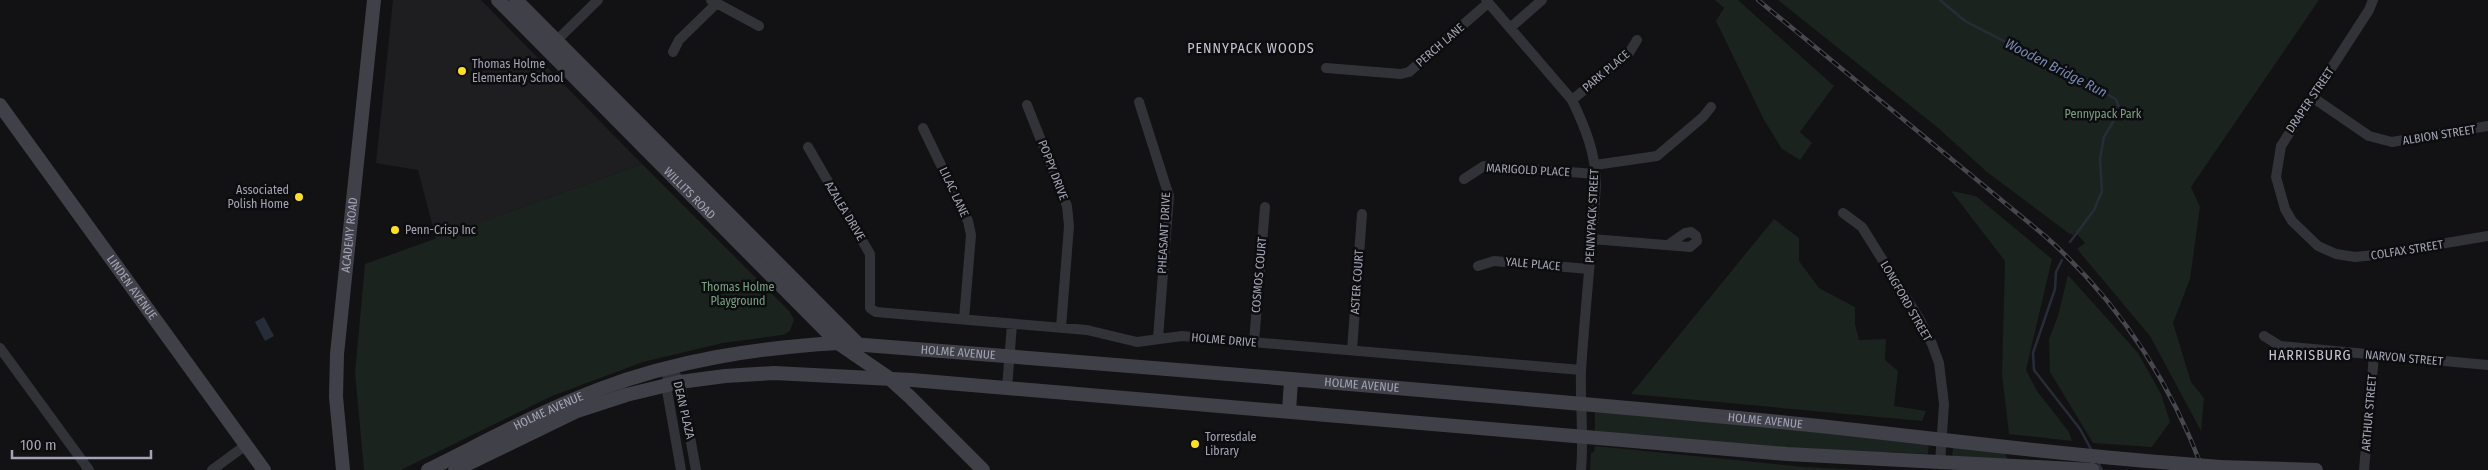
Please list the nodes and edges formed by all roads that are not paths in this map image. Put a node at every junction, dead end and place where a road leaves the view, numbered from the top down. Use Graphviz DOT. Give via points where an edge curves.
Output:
graph roads {
  1 [pos="374,0"];
  2 [pos="498,0"];
  3 [pos="516,0"];
  4 [pos="598,0"];
  5 [pos="1542,0"];
  6 [pos="2374,0"];
  7 [pos="1487,1"];
  8 [pos="714,2"];
  9 [pos="759,26"];
  10 [pos="1510,28"];
  11 [pos="1637,40"];
  12 [pos="552,45"];
  13 [pos="673,52"];
  14 [pos="1326,68"];
  15 [pos="2312,97"];
  16 [pos="1572,100"];
  17 [pos="1139,102"];
  18 [pos="0,105"];
  19 [pos="1027,105"];
  20 [pos="1711,107"];
  21 [pos="2488,126"];
  22 [pos="923,128"];
  23 [pos="808,147"];
  24 [pos="1596,169"];
  25 [pos="1464,179"];
  26 [pos="1265,207"];
  27 [pos="1842,213"];
  28 [pos="1362,214"];
  29 [pos="2488,236"];
  30 [pos="1592,239"];
  31 [pos="1668,245"];
  32 [pos="2327,250"];
  33 [pos="1478,266"];
  34 [pos="1589,269"];
  35 [pos="870,308"];
  36 [pos="964,319"];
  37 [pos="1012,324"];
  38 [pos="1061,327"];
  39 [pos="2264,336"];
  40 [pos="1158,338"];
  41 [pos="838,342"];
  42 [pos="1254,342"];
  43 [pos="857,344"];
  44 [pos="0,348"];
  45 [pos="1352,350"];
  46 [pos="2374,355"];
  47 [pos="1010,357"];
  48 [pos="2488,365"];
  49 [pos="670,367"];
  50 [pos="1582,370"];
  51 [pos="889,378"];
  52 [pos="1291,381"];
  53 [pos="680,382"];
  54 [pos="666,385"];
  55 [pos="1007,388"];
  56 [pos="1580,404"];
  57 [pos="1289,411"];
  58 [pos="1582,438"];
  59 [pos="1941,438"];
  60 [pos="246,445"];
  61 [pos="1940,463"];
  62 [pos="89,470"];
  63 [pos="212,470"];
  64 [pos="264,470"];
  65 [pos="343,470"];
  66 [pos="428,470"];
  67 [pos="455,470"];
  68 [pos="682,470"];
  69 [pos="696,470"];
  70 [pos="983,470"];
  71 [pos="1581,470"];
  72 [pos="2093,470"];
  73 [pos="2316,470"];
  74 [pos="2364,470"];
  1 -- 65 [label="main road, ACADEMY ROAD" via="336,369"];
  2 -- 12 [label="main road, WILLITS ROAD"];
  3 -- 12 [label="main road, WILLITS ROAD"];
  4 -- 12 [label="street"];
  5 -- 10 [label="street"];
  6 -- 15 [label="street, DRAPER STREET"];
  7 -- 10 [label="street, PENNYPACK STREET"];
  7 -- 14 [label="street, PERCH LANE" via="1409,72"];
  8 -- 9 [label="street"];
  8 -- 13 [label="street"];
  10 -- 16 [label="street, PENNYPACK STREET"];
  11 -- 16 [label="street, PARK PLACE" via="1629,53"];
  12 -- 41 [label="main road, WILLITS ROAD"];
  12 -- 43 [label="main road, WILLITS ROAD"];
  15 -- 21 [label="street, ALBION STREET" via="2369,136 2392,142"];
  15 -- 32 [label="street, DRAPER STREET" via="2281,146 2276,177 2279,194 2292,221 2318,246"];
  16 -- 24 [label="street, PENNYPACK STREET" via="1582,120"];
  17 -- 40 [label="street, PHEASANT DRIVE" via="1169,196"];
  18 -- 60 [label="main road, LINDEN AVENUE"];
  19 -- 38 [label="street, POPPY DRIVE" via="1067,206 1069,226"];
  20 -- 24 [label="street, MARIGOLD PLACE" via="1657,156"];
  22 -- 36 [label="street, LILAC LANE" via="968,221 970,235"];
  23 -- 35 [label="street, AZALEA DRIVE" via="870,254"];
  24 -- 25 [label="street, MARIGOLD PLACE" via="1484,166"];
  24 -- 30 [label="street, PENNYPACK STREET"];
  26 -- 42 [label="street, COSMOS COURT"];
  27 -- 59 [label="street, LONGFORD STREET" via="1862,227 1932,344 1942,383"];
  28 -- 45 [label="street, ASTER COURT"];
  29 -- 32 [label="street, COLFAX STREET" via="2375,256 2355,257"];
  30 -- 31 [label="street"];
  30 -- 34 [label="street, PENNYPACK STREET"];
  33 -- 34 [label="street, YALE PLACE" via="1494,261"];
  34 -- 50 [label="street, PENNYPACK STREET"];
  35 -- 36 [label="street, HOLME DRIVE" via="876,312"];
  36 -- 37 [label="street, HOLME DRIVE"];
  37 -- 38 [label="street, HOLME DRIVE"];
  37 -- 47 [label="street"];
  38 -- 40 [label="street, HOLME DRIVE" via="1137,342"];
  39 -- 46 [label="street, NARVON STREET" via="2280,346"];
  40 -- 42 [label="street, HOLME DRIVE" via="1182,336"];
  41 -- 43 [label="main road, HOLME AVENUE"];
  41 -- 49 [label="main road, HOLME AVENUE" via="744,352"];
  41 -- 51 [label="main road, WILLITS ROAD"];
  42 -- 45 [label="street, HOLME DRIVE"];
  43 -- 47 [label="main road, HOLME AVENUE"];
  43 -- 51 [label="main road, WILLITS ROAD"];
  44 -- 62 [label="street"];
  45 -- 50 [label="street, HOLME DRIVE"];
  46 -- 48 [label="street, NARVON STREET"];
  46 -- 74 [label="street, ARTHUR STREET"];
  47 -- 52 [label="main road, HOLME AVENUE"];
  47 -- 55 [label="street"];
  49 -- 53 [label="street, DEAN PLAZA"];
  49 -- 54 [label="street, DEAN PLAZA"];
  49 -- 66 [label="main road, HOLME AVENUE" via="556,406"];
  50 -- 56 [label="street, PENNYPACK STREET"];
  51 -- 53 [label="main road, HOLME AVENUE" via="758,374"];
  51 -- 55 [label="main road, HOLME AVENUE"];
  51 -- 70 [label="main road, WILLITS ROAD"];
  52 -- 56 [label="main road, HOLME AVENUE"];
  52 -- 57 [label="main road"];
  53 -- 54 [label="main road, HOLME AVENUE"];
  53 -- 69 [label="street, DEAN PLAZA"];
  54 -- 67 [label="main road, HOLME AVENUE" via="577,411"];
  54 -- 68 [label="street, DEAN PLAZA"];
  55 -- 57 [label="main road, HOLME AVENUE"];
  56 -- 58 [label="street, PENNYPACK STREET"];
  56 -- 59 [label="main road, HOLME AVENUE"];
  57 -- 58 [label="main road, HOLME AVENUE"];
  58 -- 61 [label="main road, HOLME AVENUE"];
  58 -- 71 [label="street, PENNYPACK STREET"];
  59 -- 61 [label="street, LONGFORD STREET"];
  59 -- 73 [label="main road, HOLME AVENUE, bridge" via="2113,459"];
  60 -- 63 [label="street"];
  60 -- 64 [label="main road, LINDEN AVENUE"];
  61 -- 72 [label="main road, HOLME AVENUE"];
}
